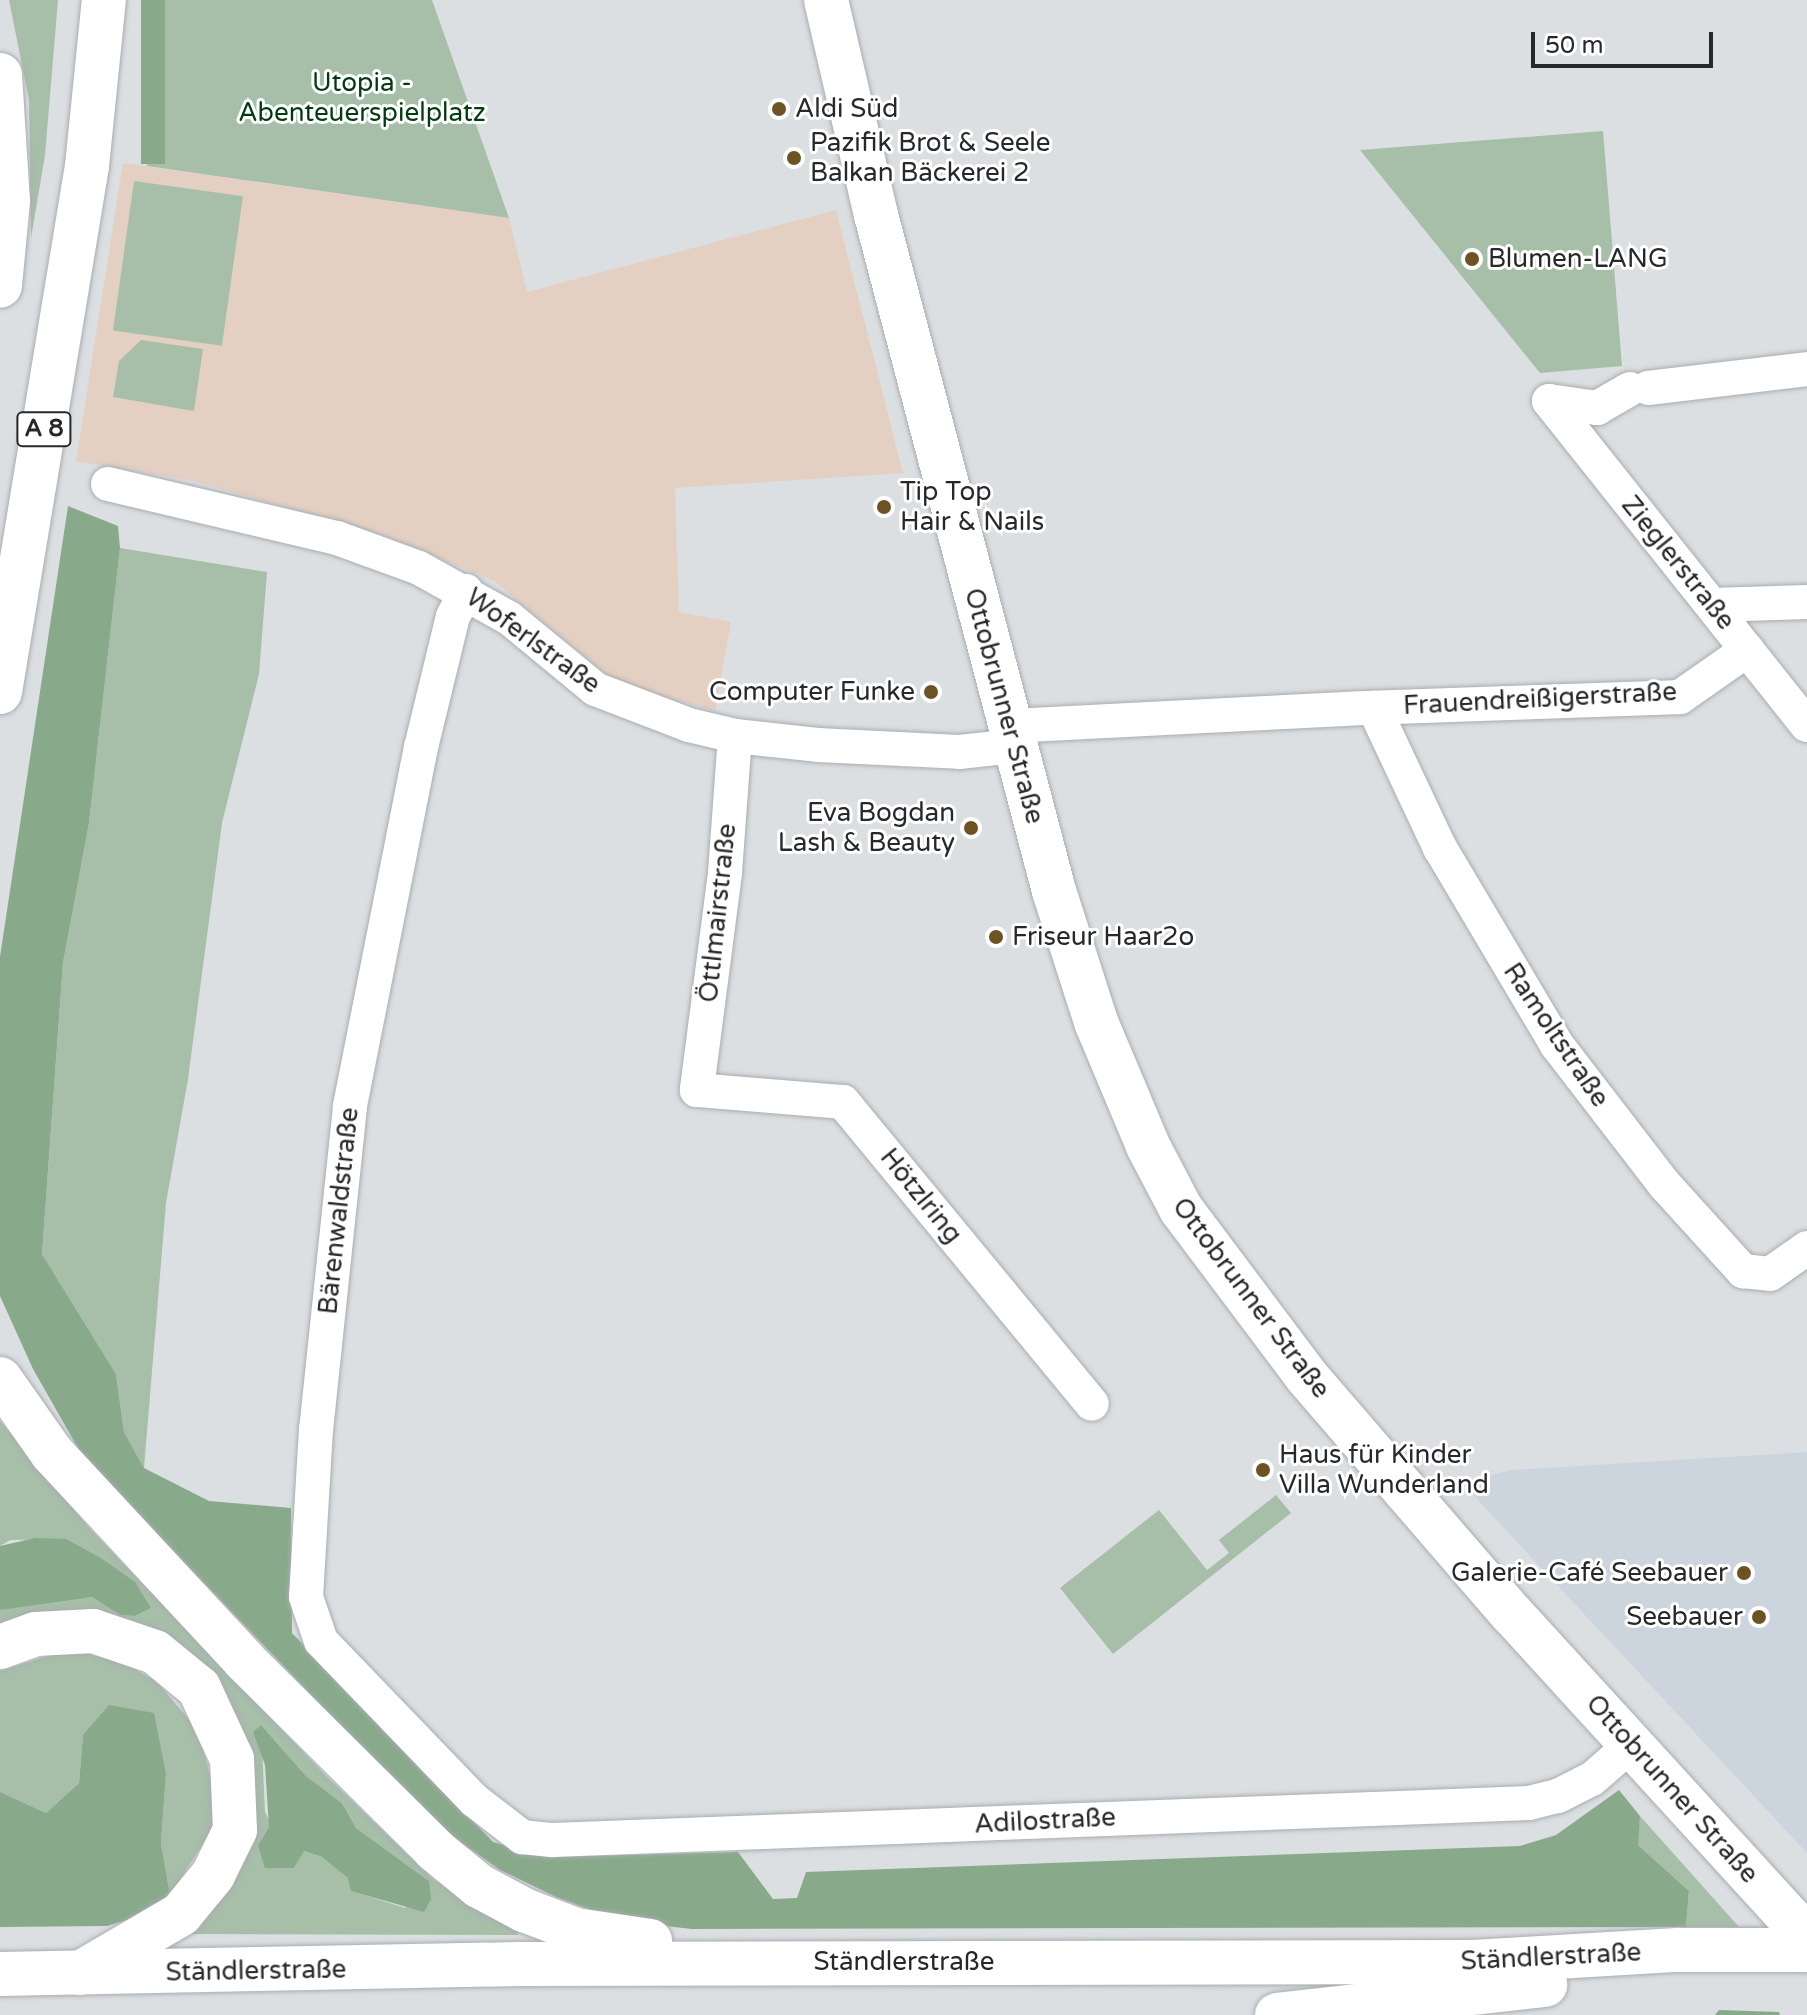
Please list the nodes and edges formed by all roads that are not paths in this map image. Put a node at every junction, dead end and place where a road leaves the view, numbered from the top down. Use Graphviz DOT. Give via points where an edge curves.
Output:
graph roads {
  1 [pos="104,0"];
  2 [pos="826,0"];
  3 [pos="0,75"];
  4 [pos="0,286"];
  5 [pos="1807,369"];
  6 [pos="108,484"];
  7 [pos="466,591"];
  8 [pos="1807,602"];
  9 [pos="1712,605"];
  10 [pos="1747,650"];
  11 [pos="0,692"];
  12 [pos="1368,708"];
  13 [pos="1807,725"];
  14 [pos="735,736"];
  15 [pos="1011,736"];
  16 [pos="697,1090"];
  17 [pos="1807,1248"];
  18 [pos="0,1379"];
  19 [pos="1092,1404"];
  20 [pos="0,1647"];
  21 [pos="1632,1744"];
  22 [pos="460,1784"];
  23 [pos="1807,1937"];
  24 [pos="1807,1950"];
  25 [pos="749,1963"];
  26 [pos="1689,1964"];
  27 [pos="0,1974"];
  28 [pos="77,1975"];
  29 [pos="1807,1978"];
  30 [pos="1277,2015"];
  1 -- 11 [label="main road, A 8" via="87,166"];
  2 -- 15 [label="main road, Ottobrunner Straße"];
  3 -- 4 [label="main road" via="8,201"];
  5 -- 9 [label="street, Zieglerstraße" via="1639,388 1597,408 1549,401"];
  6 -- 7 [label="street, Woferlstraße" via="337,538"];
  7 -- 14 [label="street, Woferlstraße" via="595,689 624,704"];
  7 -- 22 [label="street, Bärenwaldstraße" via="453,616 421,747 350,1107 317,1415 306,1597 321,1641"];
  8 -- 9 [label="street"];
  9 -- 10 [label="street, Zieglerstraße"];
  10 -- 12 [label="street, Frauendreißigerstraße" via="1680,697"];
  10 -- 13 [label="street, Zieglerstraße"];
  12 -- 15 [label="street, Frauendreißigerstraße"];
  12 -- 17 [label="street, Ramoltstraße" via="1440,848 1557,1045 1664,1184 1743,1271 1770,1274"];
  14 -- 15 [label="street, Woferlstraße" via="959,752"];
  14 -- 16 [label="street, Öttlmairstraße" via="725,873"];
  15 -- 21 [label="main road, Ottobrunner Straße" via="1096,1022 1140,1130 1181,1209 1308,1378"];
  16 -- 19 [label="street, Hötzlring" via="843,1102"];
  18 -- 25 [label="main road" via="52,1453 245,1661 435,1850 479,1886 576,1930 696,1943"];
  20 -- 28 [label="main road" via="36,1634 93,1631 155,1652 199,1688 232,1759 235,1830 213,1875 181,1914"];
  21 -- 22 [label="street, Adilostraße" via="1592,1779 1529,1803 552,1840 522,1837 498,1823"];
  21 -- 23 [label="main road, Ottobrunner Straße"];
  24 -- 26 [label="main road, Ständlerstraße"];
  25 -- 26 [label="main road, Ständlerstraße"];
  25 -- 28 [label="main road, Ständlerstraße"];
  26 -- 29 [label="main road, Ständlerstraße"];
  26 -- 30 [label="main road, Ständlerstraße" via="1577,1982"];
  27 -- 28 [label="main road, Ständlerstraße"];
}
